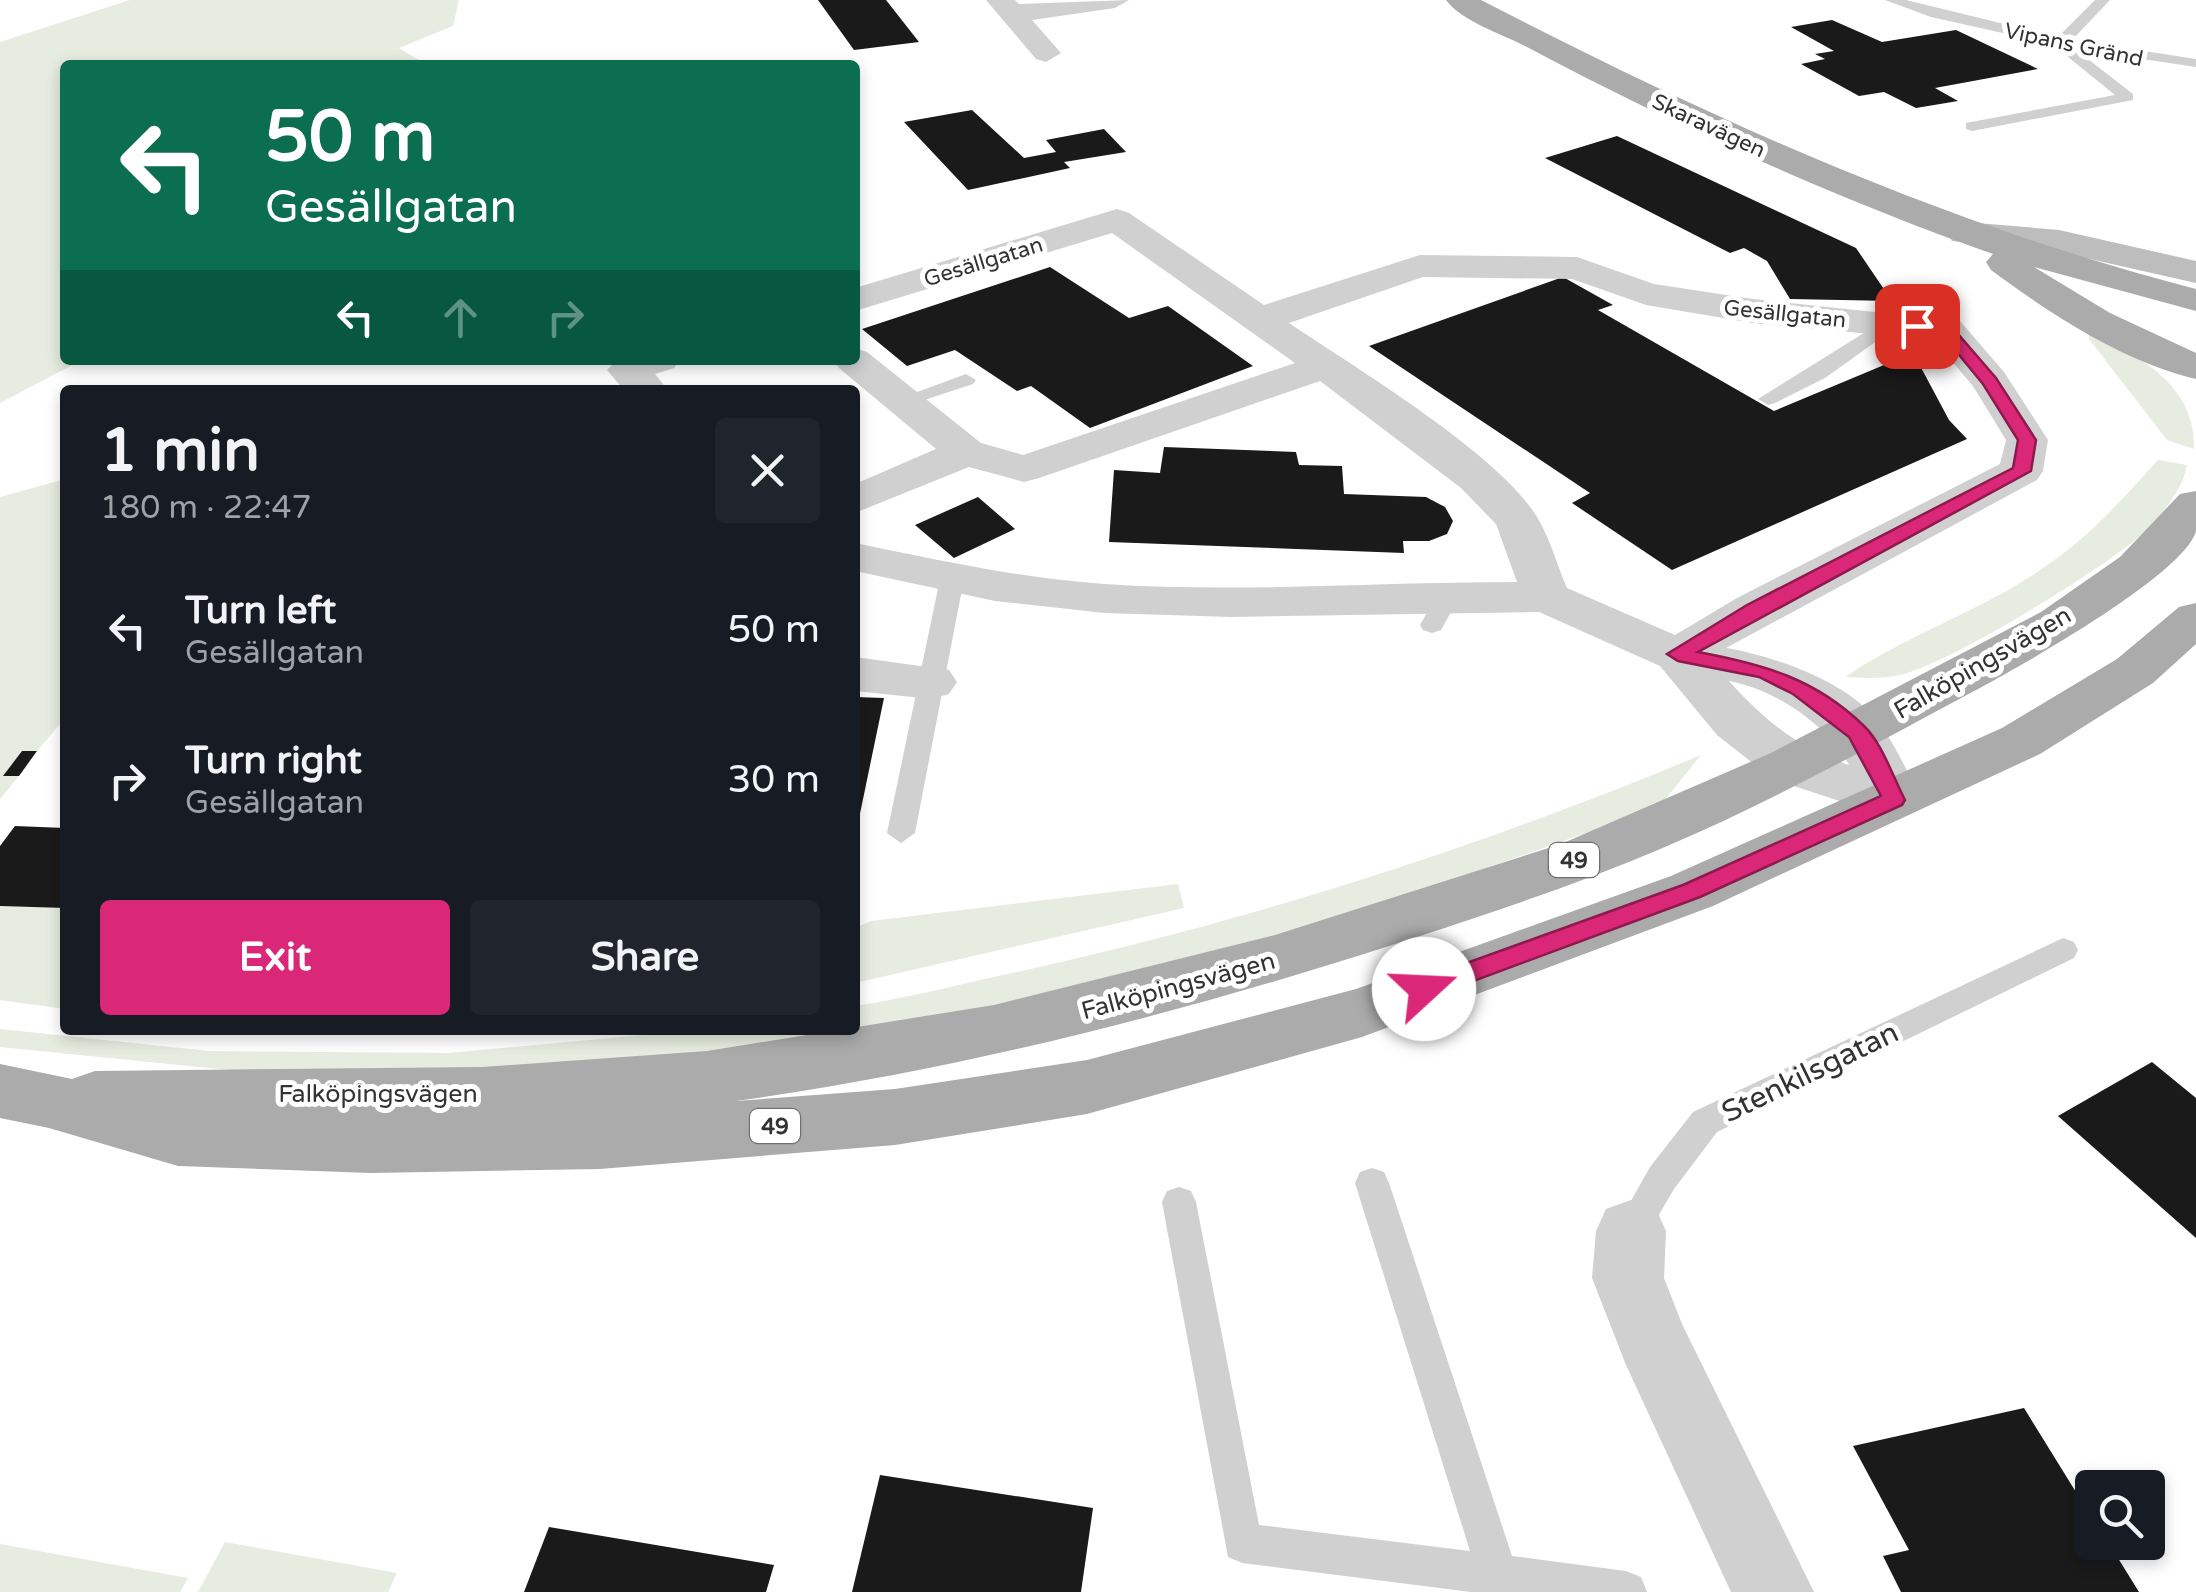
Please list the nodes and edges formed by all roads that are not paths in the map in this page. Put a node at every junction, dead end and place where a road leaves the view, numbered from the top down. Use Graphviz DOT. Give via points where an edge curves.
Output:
graph roads {
  1 [pos="1460,0"];
  2 [pos="1892,0"];
  3 [pos="2104,0"];
  4 [pos="1101,1"];
  5 [pos="1006,7"];
  6 [pos="2059,44"];
  7 [pos="1046,53"];
  8 [pos="2196,63"];
  9 [pos="1972,126"];
  10 [pos="1965,234"];
  11 [pos="2015,270"];
  12 [pos="2196,272"];
  13 [pos="860,298"];
  14 [pos="2196,300"];
  15 [pos="1259,320"];
  16 [pos="1888,324"];
  17 [pos="2196,344"];
  18 [pos="644,365"];
  19 [pos="859,365"];
  20 [pos="1324,366"];
  21 [pos="2196,368"];
  22 [pos="966,380"];
  23 [pos="643,385"];
  24 [pos="1768,400"];
  25 [pos="904,401"];
  26 [pos="966,452"];
  27 [pos="860,498"];
  28 [pos="2196,504"];
  29 [pos="860,558"];
  30 [pos="952,579"];
  31 [pos="1546,598"];
  32 [pos="2196,618"];
  33 [pos="1678,654"];
  34 [pos="860,675"];
  35 [pos="932,682"];
  36 [pos="1858,732"];
  37 [pos="1792,766"];
  38 [pos="1894,800"];
  39 [pos="902,833"];
  40 [pos="2063,950"];
  41 [pos="25,1096"];
  42 [pos="1372,1183"];
  43 [pos="1179,1202"];
  44 [pos="1632,1231"];
  45 [pos="1498,1575"];
  46 [pos="1626,1592"];
  47 [pos="1773,1592"];
  1 -- 10 [label="main road, Skaravägen" via="1674,111"];
  2 -- 6 [label="lane, Vipans Gränd"];
  3 -- 6 [label="lane"];
  4 -- 5 [label="street"];
  5 -- 7 [label="street"];
  6 -- 8 [label="lane, Vipans Gränd"];
  6 -- 9 [label="lane" via="2128,97"];
  10 -- 11 [label="main road, Skaravägen"];
  10 -- 12 [label="main road" via="2059,241"];
  10 -- 14 [label="main road, Skaravägen"];
  11 -- 17 [label="main road, Skaravägen" via="2070,286"];
  11 -- 21 [label="main road, Skaravägen" via="2144,349"];
  13 -- 15 [label="street, Gesällgatan" via="1116,220"];
  15 -- 16 [label="street, Gesällgatan" via="1420,266 1578,268 1646,294"];
  15 -- 20 [label="street, Gesällgatan"];
  16 -- 24 [label="lane"];
  16 -- 33 [label="street, Gesällgatan" via="1946,329 2027,440 2022,471"];
  18 -- 23 [label="street" via="627,370"];
  19 -- 25 [label="street"];
  20 -- 26 [label="street" via="1024,469"];
  20 -- 31 [label="street, Gesällgatan" via="1417,430 1517,520"];
  22 -- 25 [label="lane"];
  25 -- 26 [label="street"];
  26 -- 27 [label="street"];
  28 -- 36 [label="main road, Falköpingsvägen / 49" via="2166,543 2111,585 2022,644"];
  29 -- 30 [label="street"];
  30 -- 31 [label="street" via="1044,593 1440,610"];
  30 -- 35 [label="lane"];
  31 -- 33 [label="street"];
  32 -- 38 [label="main road, Falköpingsvägen / 49" via="2135,670 2021,741"];
  33 -- 36 [label="street" via="1765,671"];
  33 -- 37 [label="street" via="1736,722"];
  34 -- 35 [label="street"];
  35 -- 39 [label="lane"];
  36 -- 37 [label="main road, Falköpingsvägen / 49"];
  36 -- 38 [label="street"];
  37 -- 38 [label="street"];
  37 -- 41 [label="main road, Falköpingsvägen / 49" via="1609,848 1228,975 872,1055 611,1088 393,1097"];
  38 -- 41 [label="main road, Falköpingsvägen / 49" via="1692,891 1362,1012 1087,1087 895,1117 600,1140 371,1144 178,1138"];
  40 -- 44 [label="lane, Stenkilsgatan" via="1706,1122"];
  42 -- 45 [label="lane"];
  43 -- 45 [label="lane" via="1242,1542"];
  44 -- 47 [label="street, Stenkilsgatan" via="1628,1278 1652,1340"];
  45 -- 46 [label="lane"];
}
